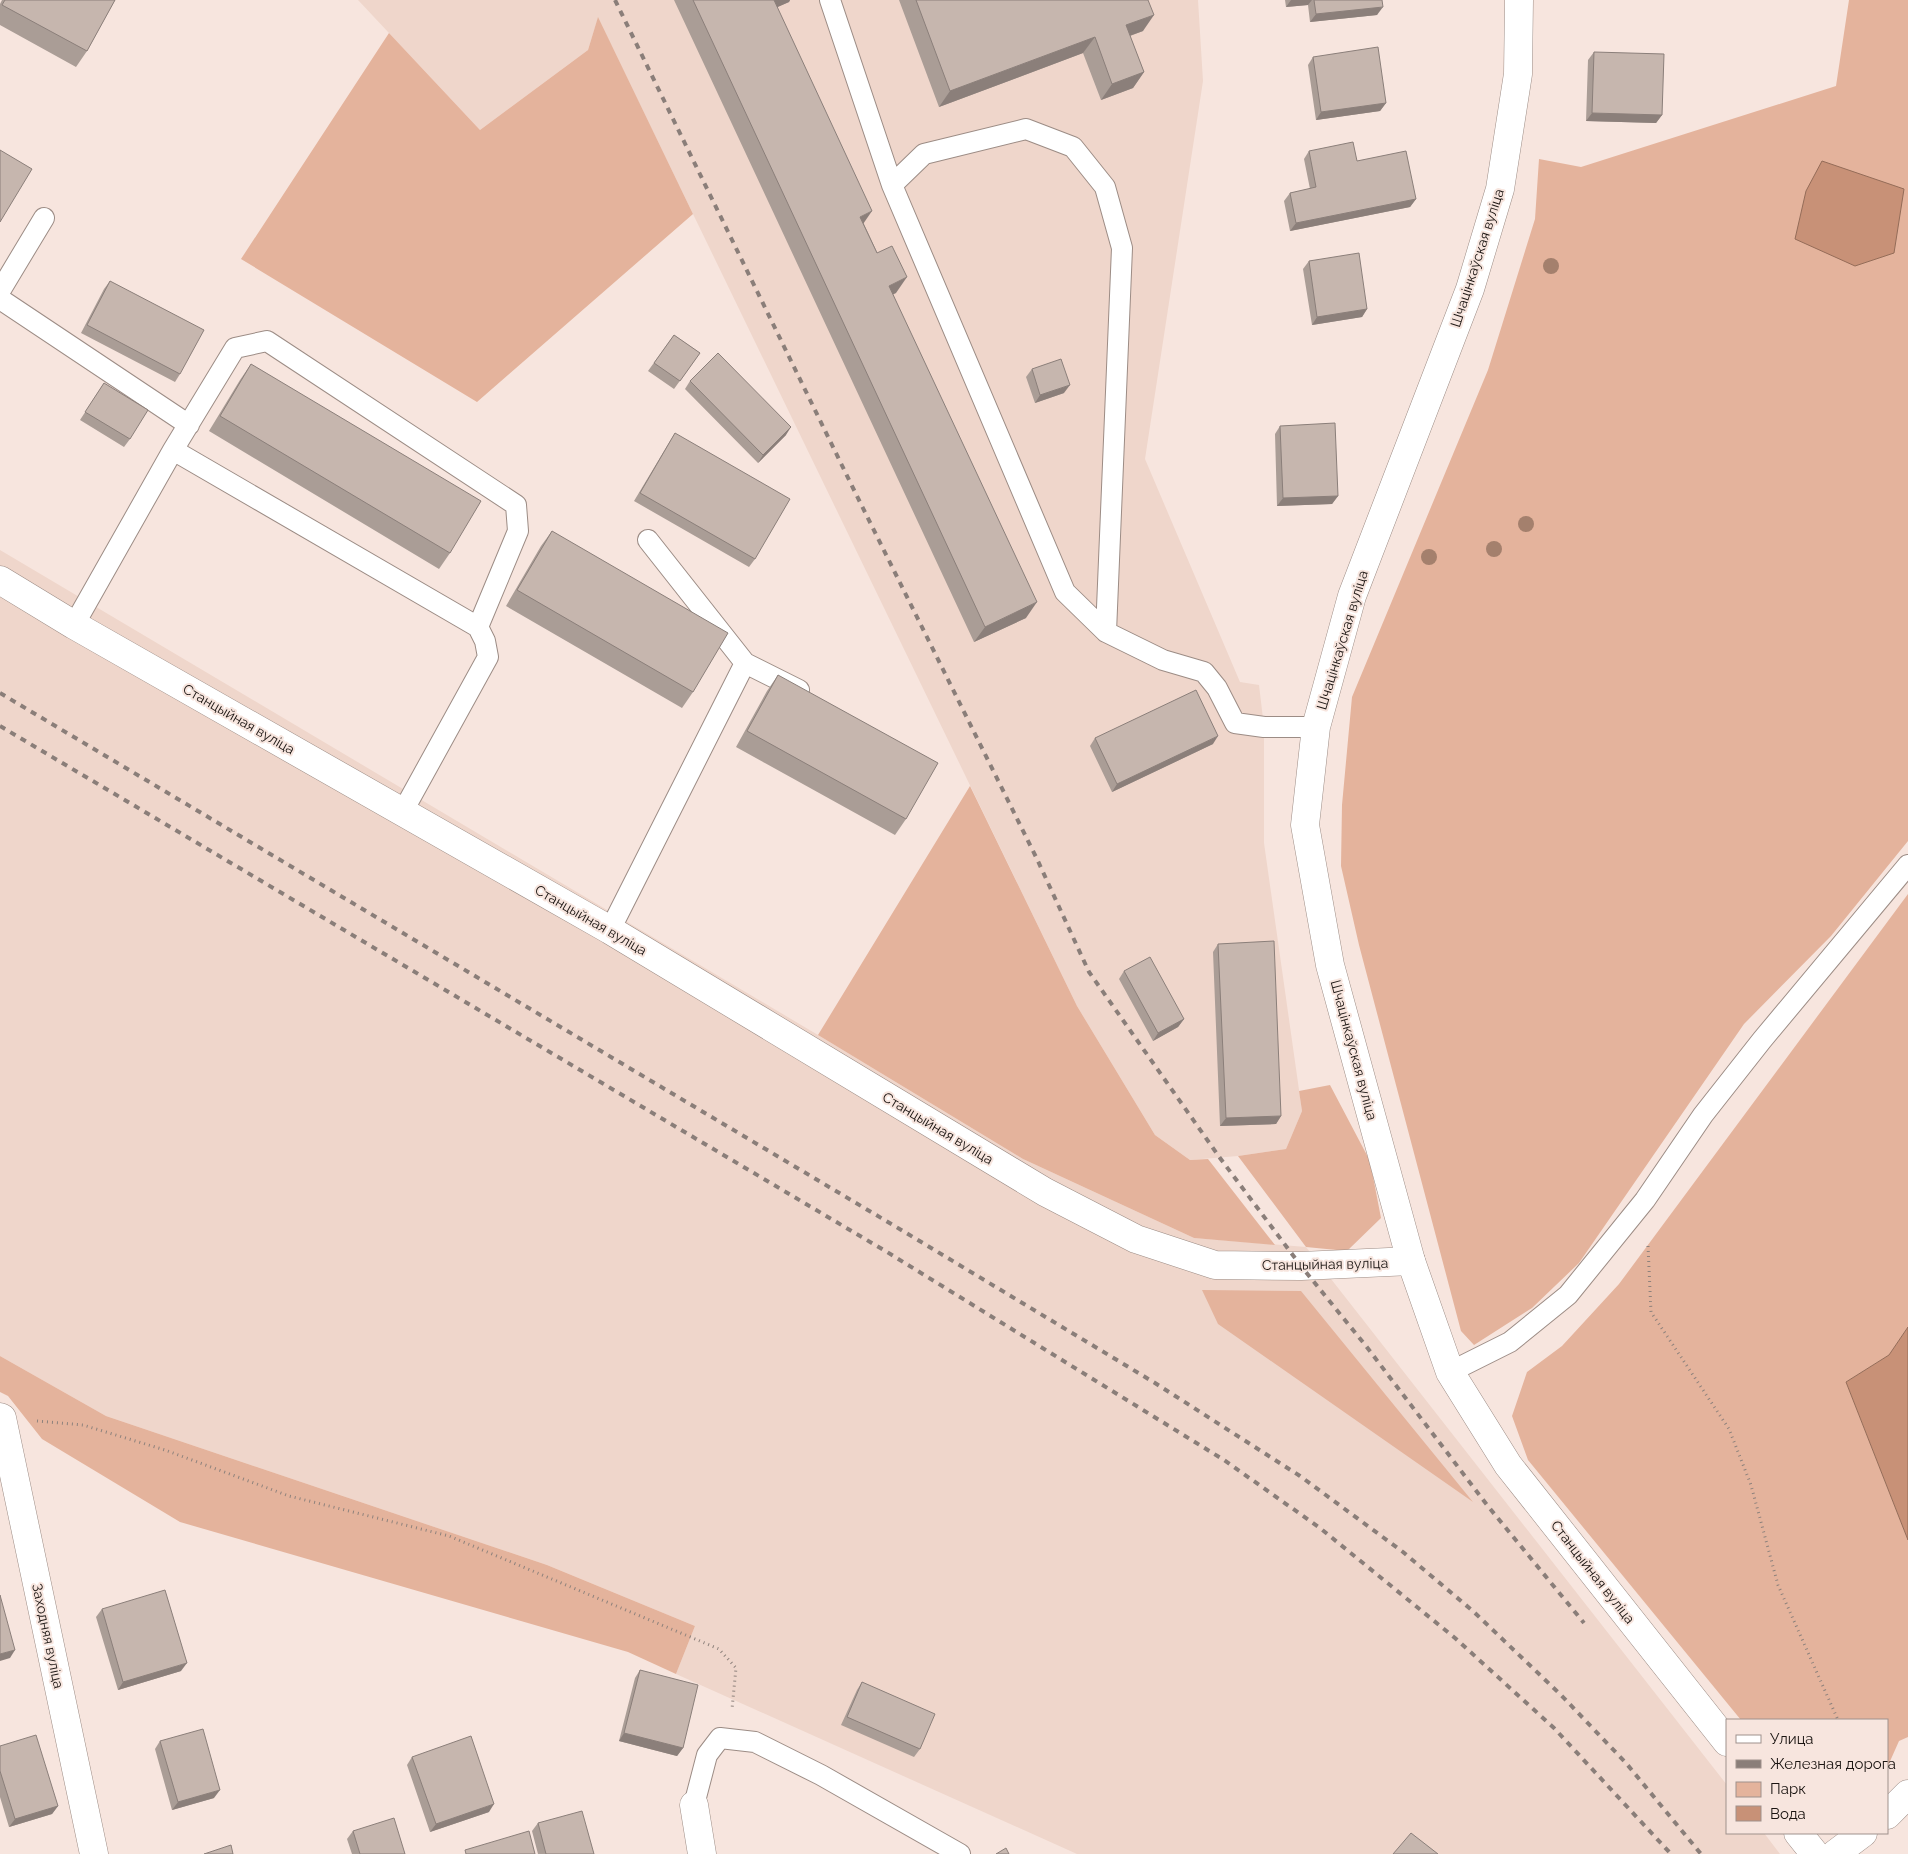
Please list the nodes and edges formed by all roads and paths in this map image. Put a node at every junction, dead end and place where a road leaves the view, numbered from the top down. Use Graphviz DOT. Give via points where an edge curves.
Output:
graph roads {
  1 [pos="830,0"];
  2 [pos="1519,0"];
  3 [pos="892,185"];
  4 [pos="44,218"];
  5 [pos="0,291"];
  6 [pos="0,299"];
  7 [pos="189,425"];
  8 [pos="174,450"];
  9 [pos="648,540"];
  10 [pos="0,580"];
  11 [pos="74,625"];
  12 [pos="478,628"];
  13 [pos="1106,632"];
  14 [pos="745,663"];
  15 [pos="814,698"];
  16 [pos="1316,727"];
  17 [pos="402,813"];
  18 [pos="1908,865"];
  19 [pos="610,930"];
  20 [pos="1645,1200"];
  21 [pos="1411,1261"];
  22 [pos="1450,1372"];
  23 [pos="1,1418"];
  24 [pos="1838,1719"];
  25 [pos="729,1739"];
  26 [pos="1726,1741"];
  27 [pos="1908,1794"];
  28 [pos="694,1805"];
  29 [pos="1888,1814"];
  30 [pos="1799,1834"];
  31 [pos="1862,1834"];
  32 [pos="94,1854"];
  33 [pos="702,1854"];
  34 [pos="960,1854"];
  35 [pos="1815,1854"];
  36 [pos="1835,1854"];
  1 -- 3 [label="lane"];
  2 -- 16 [label="street, Шчацінкаўская вуліца" via="1518,74 1500,189 1470,289 1352,596"];
  3 -- 13 [label="lane" via="1065,592"];
  3 -- 13 [label="lane" via="924,154 1026,129 1073,147 1105,187 1122,248"];
  4 -- 5 [label="lane"];
  6 -- 7 [label="lane"];
  7 -- 8 [label="lane"];
  7 -- 12 [label="lane" via="235,348 267,341 516,505 518,531"];
  8 -- 11 [label="lane"];
  8 -- 12 [label="lane"];
  9 -- 14 [label="lane"];
  10 -- 11 [label="street, Станцыйная вуліца"];
  11 -- 17 [label="street, Станцыйная вуліца"];
  12 -- 17 [label="lane" via="486,641 488,658"];
  13 -- 16 [label="lane" via="1163,660 1204,672 1217,688 1235,723 1264,727"];
  14 -- 15 [label="lane"];
  14 -- 19 [label="lane"];
  16 -- 21 [label="street, Шчацінкаўская вуліца" via="1305,825 1330,965"];
  17 -- 19 [label="street, Станцыйная вуліца"];
  18 -- 20 [label="lane" via="1703,1115"];
  19 -- 21 [label="street, Станцыйная вуліца" via="1045,1192 1136,1239 1215,1265 1301,1266"];
  20 -- 22 [label="lane" via="1568,1295 1510,1342"];
  20 -- 24 [label="path" via="1651,1312 1729,1429 1751,1485 1778,1585"];
  21 -- 22 [label="street, Станцыйная вуліца"];
  22 -- 26 [label="street, Станцыйная вуліца" via="1508,1465"];
  23 -- 25 [label="path" via="83,1424 165,1450 289,1496 449,1536 719,1649 736,1668"];
  23 -- 32 [label="street, Заходняя вуліца"];
  25 -- 28 [label="lane" via="720,1738 707,1755"];
  25 -- 34 [label="lane" via="755,1742 821,1775"];
  27 -- 29 [label="street"];
  28 -- 33 [label="street"];
  30 -- 35 [label="street"];
  31 -- 36 [label="street"];
}
